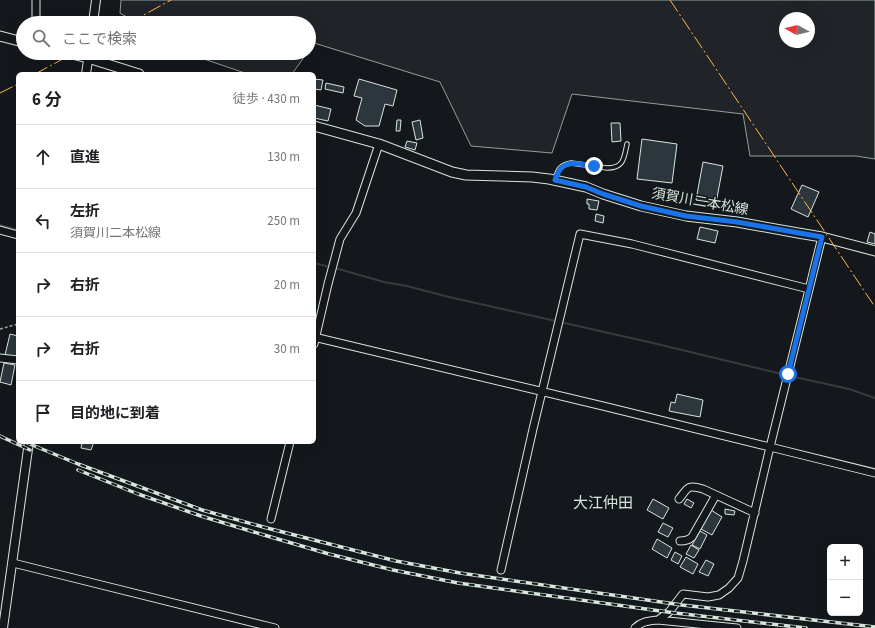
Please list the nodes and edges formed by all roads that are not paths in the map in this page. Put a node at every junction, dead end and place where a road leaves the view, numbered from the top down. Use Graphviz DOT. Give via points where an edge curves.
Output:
graph roads {
  1 [pos="36,0"];
  2 [pos="96,0"];
  3 [pos="36,16"];
  4 [pos="94,16"];
  5 [pos="0,36"];
  6 [pos="16,40"];
  7 [pos="88,60"];
  8 [pos="100,60"];
  9 [pos="86,72"];
  10 [pos="131,72"];
  11 [pos="316,127"];
  12 [pos="379,144"];
  13 [pos="627,144"];
  14 [pos="555,180"];
  15 [pos="0,230"];
  16 [pos="16,234"];
  17 [pos="822,237"];
  18 [pos="875,251"];
  19 [pos="809,289"];
  20 [pos="316,335"];
  21 [pos="316,339"];
  22 [pos="0,358"];
  23 [pos="16,360"];
  24 [pos="542,392"];
  25 [pos="29,444"];
  26 [pos="290,444"];
  27 [pos="770,448"];
  28 [pos="875,472"];
  29 [pos="716,495"];
  30 [pos="679,500"];
  31 [pos="755,513"];
  32 [pos="271,519"];
  33 [pos="680,541"];
  34 [pos="13,563"];
  35 [pos="502,570"];
  36 [pos="658,620"];
  37 [pos="3,628"];
  38 [pos="274,628"];
  39 [pos="635,628"];
  40 [pos="737,628"];
  1 -- 3 [label="street"];
  2 -- 4 [label="street"];
  5 -- 6 [label="main road"];
  7 -- 9 [label="street"];
  8 -- 10 [label="main road"];
  11 -- 12 [label="main road, 須賀川二本松線"];
  12 -- 14 [label="main road, 須賀川二本松線" via="466,175 532,176"];
  12 -- 20 [label="street" via="356,213 340,239"];
  13 -- 14 [label="lane" via="620,165 607,168 571,163 562,166"];
  14 -- 17 [label="main road, 須賀川二本松線" via="586,187 641,206 686,216"];
  15 -- 16 [label="street"];
  17 -- 18 [label="main road, 須賀川二本松線"];
  17 -- 19 [label="street"];
  19 -- 24 [label="street" via="632,244 580,234"];
  19 -- 27 [label="street"];
  21 -- 24 [label="street"];
  22 -- 23 [label="street"];
  24 -- 27 [label="street"];
  24 -- 35 [label="street"];
  25 -- 34 [label="street"];
  26 -- 32 [label="street"];
  27 -- 28 [label="street"];
  27 -- 31 [label="street"];
  29 -- 30 [label="street" via="692,486"];
  29 -- 31 [label="street"];
  29 -- 33 [label="street" via="692,537"];
  31 -- 36 [label="street" via="738,578 729,588 719,595 708,597 683,594 669,612"];
  34 -- 37 [label="street"];
  34 -- 38 [label="street"];
  36 -- 39 [label="street" via="642,622"];
  36 -- 40 [label="street"];
}
